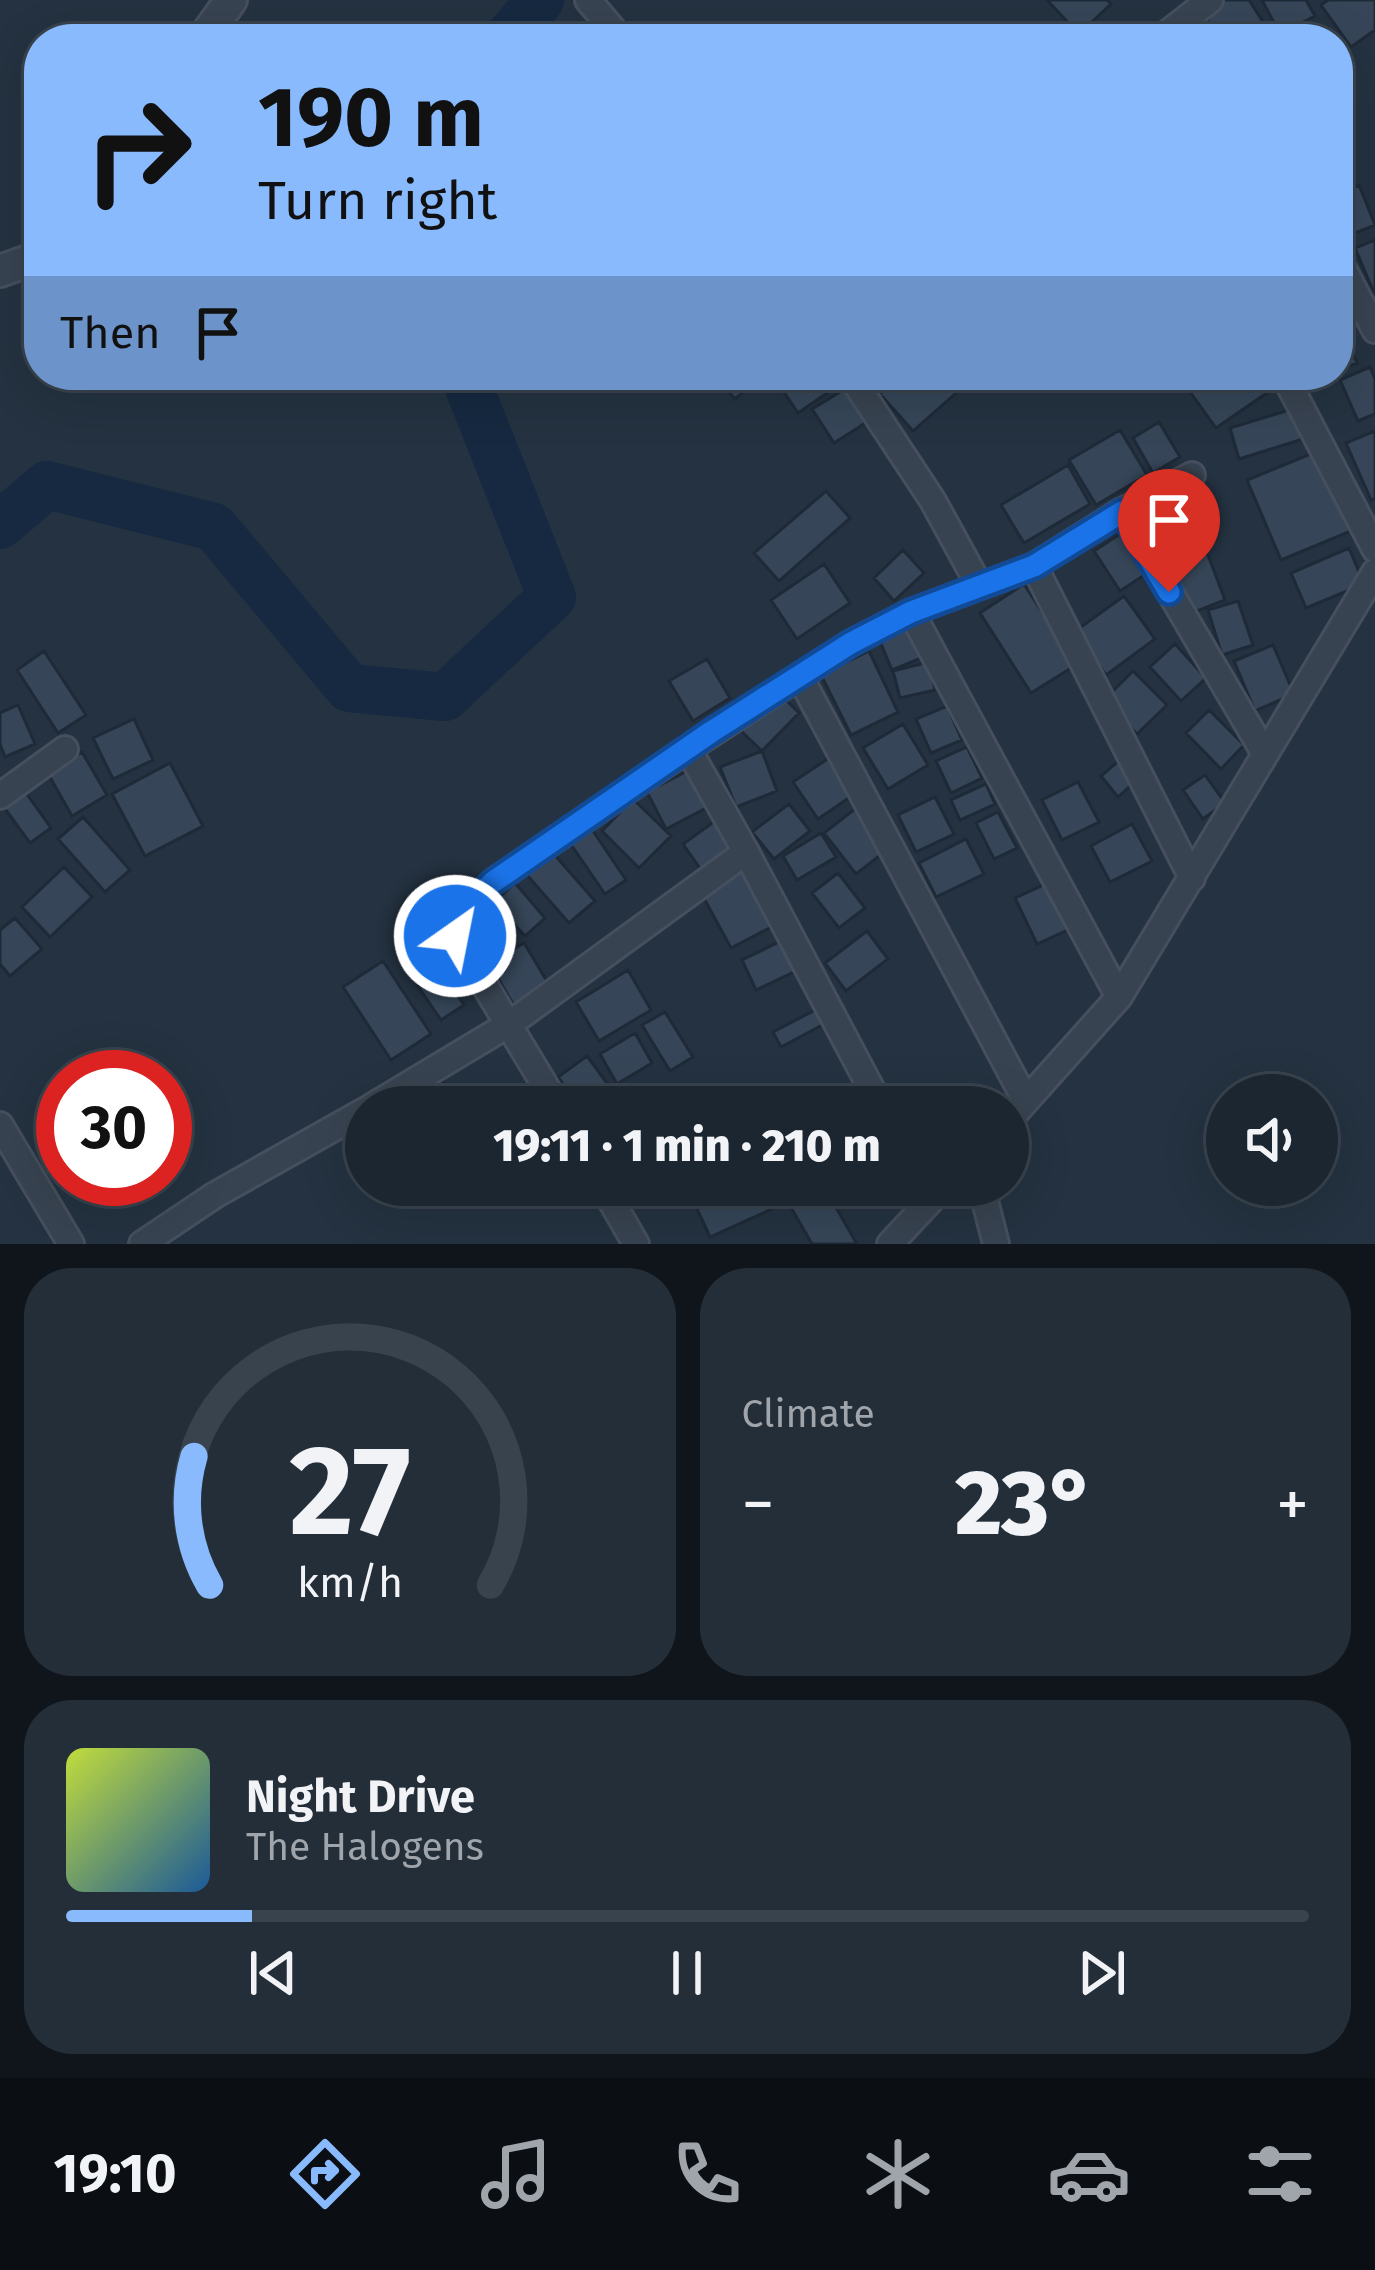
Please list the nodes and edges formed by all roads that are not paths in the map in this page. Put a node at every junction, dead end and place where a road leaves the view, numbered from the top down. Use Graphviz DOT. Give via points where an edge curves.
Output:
graph roads {
  1 [pos="1210,0"];
  2 [pos="1179,24"];
  3 [pos="1353,287"];
  4 [pos="1375,329"];
  5 [pos="860,390"];
  6 [pos="1292,390"];
  7 [pos="1192,475"];
  8 [pos="1122,512"];
  9 [pos="1375,549"];
  10 [pos="1034,566"];
  11 [pos="1375,572"];
  12 [pos="979,585"];
  13 [pos="911,612"];
  14 [pos="800,676"];
  15 [pos="688,748"];
  16 [pos="65,749"];
  17 [pos="1265,754"];
  18 [pos="0,796"];
  19 [pos="746,852"];
  20 [pos="1192,878"];
  21 [pos="1119,997"];
  22 [pos="511,1023"];
  23 [pos="405,1086"];
  24 [pos="546,1086"];
  25 [pos="870,1086"];
  26 [pos="1018,1086"];
  27 [pos="1029,1098"];
  28 [pos="345,1121"];
  29 [pos="0,1126"];
  30 [pos="614,1206"];
  31 [pos="920,1206"];
  32 [pos="986,1206"];
  33 [pos="71,1244"];
  34 [pos="142,1244"];
  35 [pos="636,1244"];
  36 [pos="890,1244"];
  37 [pos="996,1244"];
  1 -- 2 [label="street"];
  3 -- 4 [label="street"];
  5 -- 12 [label="street"];
  6 -- 9 [label="street"];
  7 -- 8 [label="street"];
  8 -- 10 [label="street"];
  8 -- 17 [label="street"];
  10 -- 12 [label="street"];
  10 -- 20 [label="street"];
  11 -- 17 [label="street"];
  12 -- 13 [label="street"];
  13 -- 14 [label="street"];
  13 -- 21 [label="street"];
  14 -- 15 [label="street"];
  14 -- 26 [label="street"];
  15 -- 19 [label="street"];
  15 -- 22 [label="street" via="468,907 455,936"];
  16 -- 18 [label="street"];
  17 -- 20 [label="street"];
  19 -- 22 [label="street"];
  19 -- 25 [label="street"];
  20 -- 21 [label="street"];
  21 -- 27 [label="street"];
  22 -- 23 [label="street"];
  22 -- 24 [label="street"];
  28 -- 34 [label="street"];
  29 -- 33 [label="street"];
  30 -- 35 [label="street"];
  31 -- 36 [label="street"];
  32 -- 37 [label="street"];
}
